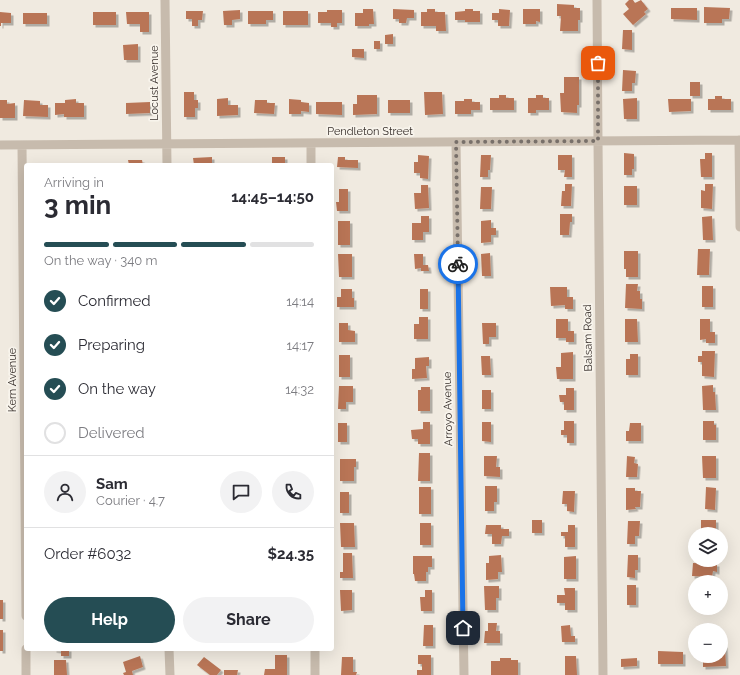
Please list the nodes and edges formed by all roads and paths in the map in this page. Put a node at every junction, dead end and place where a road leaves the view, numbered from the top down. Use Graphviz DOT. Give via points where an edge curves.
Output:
graph roads {
  1 [pos="165,0"];
  2 [pos="597,0"];
  3 [pos="740,140"];
  4 [pos="598,141"];
  5 [pos="456,142"];
  6 [pos="311,143"];
  7 [pos="167,144"];
  8 [pos="0,145"];
  9 [pos="22,145"];
  10 [pos="167,163"];
  11 [pos="311,163"];
  12 [pos="740,227"];
  13 [pos="24,380"];
  14 [pos="26,651"];
  15 [pos="169,651"];
  16 [pos="315,651"];
  17 [pos="26,675"];
  18 [pos="170,675"];
  19 [pos="315,675"];
  20 [pos="464,675"];
  21 [pos="603,675"];
  1 -- 7 [label="street, Locust Avenue"];
  2 -- 4 [label="street, Balsam Road"];
  3 -- 4 [label="street, Pendleton Street"];
  3 -- 12 [label="street"];
  4 -- 5 [label="street, Pendleton Street"];
  4 -- 21 [label="street, Balsam Road"];
  5 -- 6 [label="street, Pendleton Street"];
  5 -- 20 [label="street, Arroyo Avenue"];
  6 -- 7 [label="street, Pendleton Street"];
  6 -- 11 [label="street"];
  7 -- 9 [label="street, Pendleton Street"];
  7 -- 10 [label="street, Locust Avenue"];
  8 -- 9 [label="street, Pendleton Street"];
  9 -- 13 [label="street, Kern Avenue"];
  14 -- 17 [label="street"];
  15 -- 18 [label="street"];
  16 -- 19 [label="street"];
}
